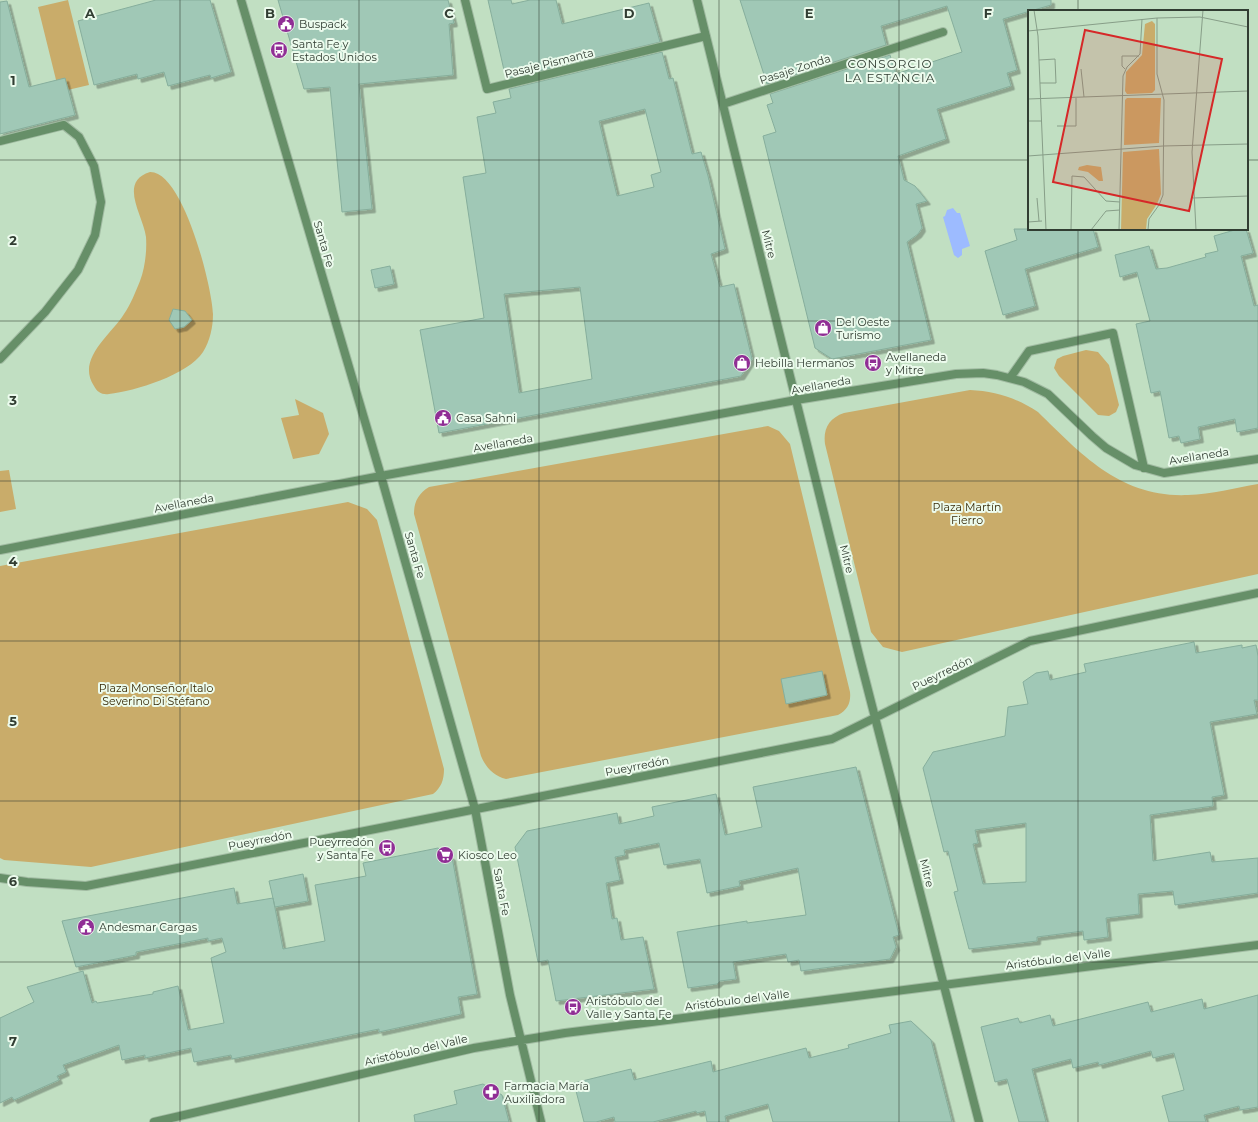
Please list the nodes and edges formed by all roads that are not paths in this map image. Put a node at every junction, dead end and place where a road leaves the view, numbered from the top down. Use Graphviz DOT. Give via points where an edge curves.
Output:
graph roads {
  1 [pos="241,0"];
  2 [pos="465,0"];
  3 [pos="698,0"];
  4 [pos="943,32"];
  5 [pos="706,36"];
  6 [pos="723,104"];
  7 [pos="0,140"];
  8 [pos="0,359"];
  9 [pos="1010,378"];
  10 [pos="796,400"];
  11 [pos="1258,458"];
  12 [pos="1144,468"];
  13 [pos="381,476"];
  14 [pos="0,550"];
  15 [pos="1258,593"];
  16 [pos="876,717"];
  17 [pos="475,809"];
  18 [pos="0,878"];
  19 [pos="1258,945"];
  20 [pos="944,985"];
  21 [pos="521,1040"];
  22 [pos="154,1122"];
  23 [pos="541,1122"];
  24 [pos="979,1122"];
  1 -- 13 [label="street, Santa Fe"];
  2 -- 5 [label="street, Pasaje Pismanta" via="487,89"];
  3 -- 5 [label="street, Mitre"];
  4 -- 6 [label="street, Pasaje Zonda"];
  5 -- 6 [label="street, Mitre"];
  6 -- 10 [label="street, Mitre"];
  7 -- 8 [label="street" via="64,125 80,137 94,166 101,202 95,236 78,270 45,312"];
  9 -- 10 [label="street, Avellaneda" via="983,373 956,374"];
  9 -- 12 [label="street, Avellaneda" via="1048,394 1092,436 1122,458"];
  9 -- 12 [label="street" via="1029,351 1113,333"];
  10 -- 13 [label="street, Avellaneda"];
  10 -- 16 [label="street, Mitre"];
  11 -- 12 [label="street, Avellaneda" via="1164,473"];
  13 -- 14 [label="street, Avellaneda"];
  13 -- 17 [label="street, Santa Fe"];
  15 -- 16 [label="street, Pueyrredón" via="1030,641"];
  16 -- 17 [label="street, Pueyrredón" via="832,739"];
  16 -- 20 [label="street, Mitre"];
  17 -- 18 [label="street, Pueyrredón" via="86,886"];
  17 -- 21 [label="street, Santa Fe"];
  19 -- 20 [label="street, Aristóbulo del Valle"];
  20 -- 21 [label="street, Aristóbulo del Valle"];
  20 -- 24 [label="street, Mitre"];
  21 -- 22 [label="street, Aristóbulo del Valle" via="474,1048"];
  21 -- 23 [label="street, Santa Fe"];
}
